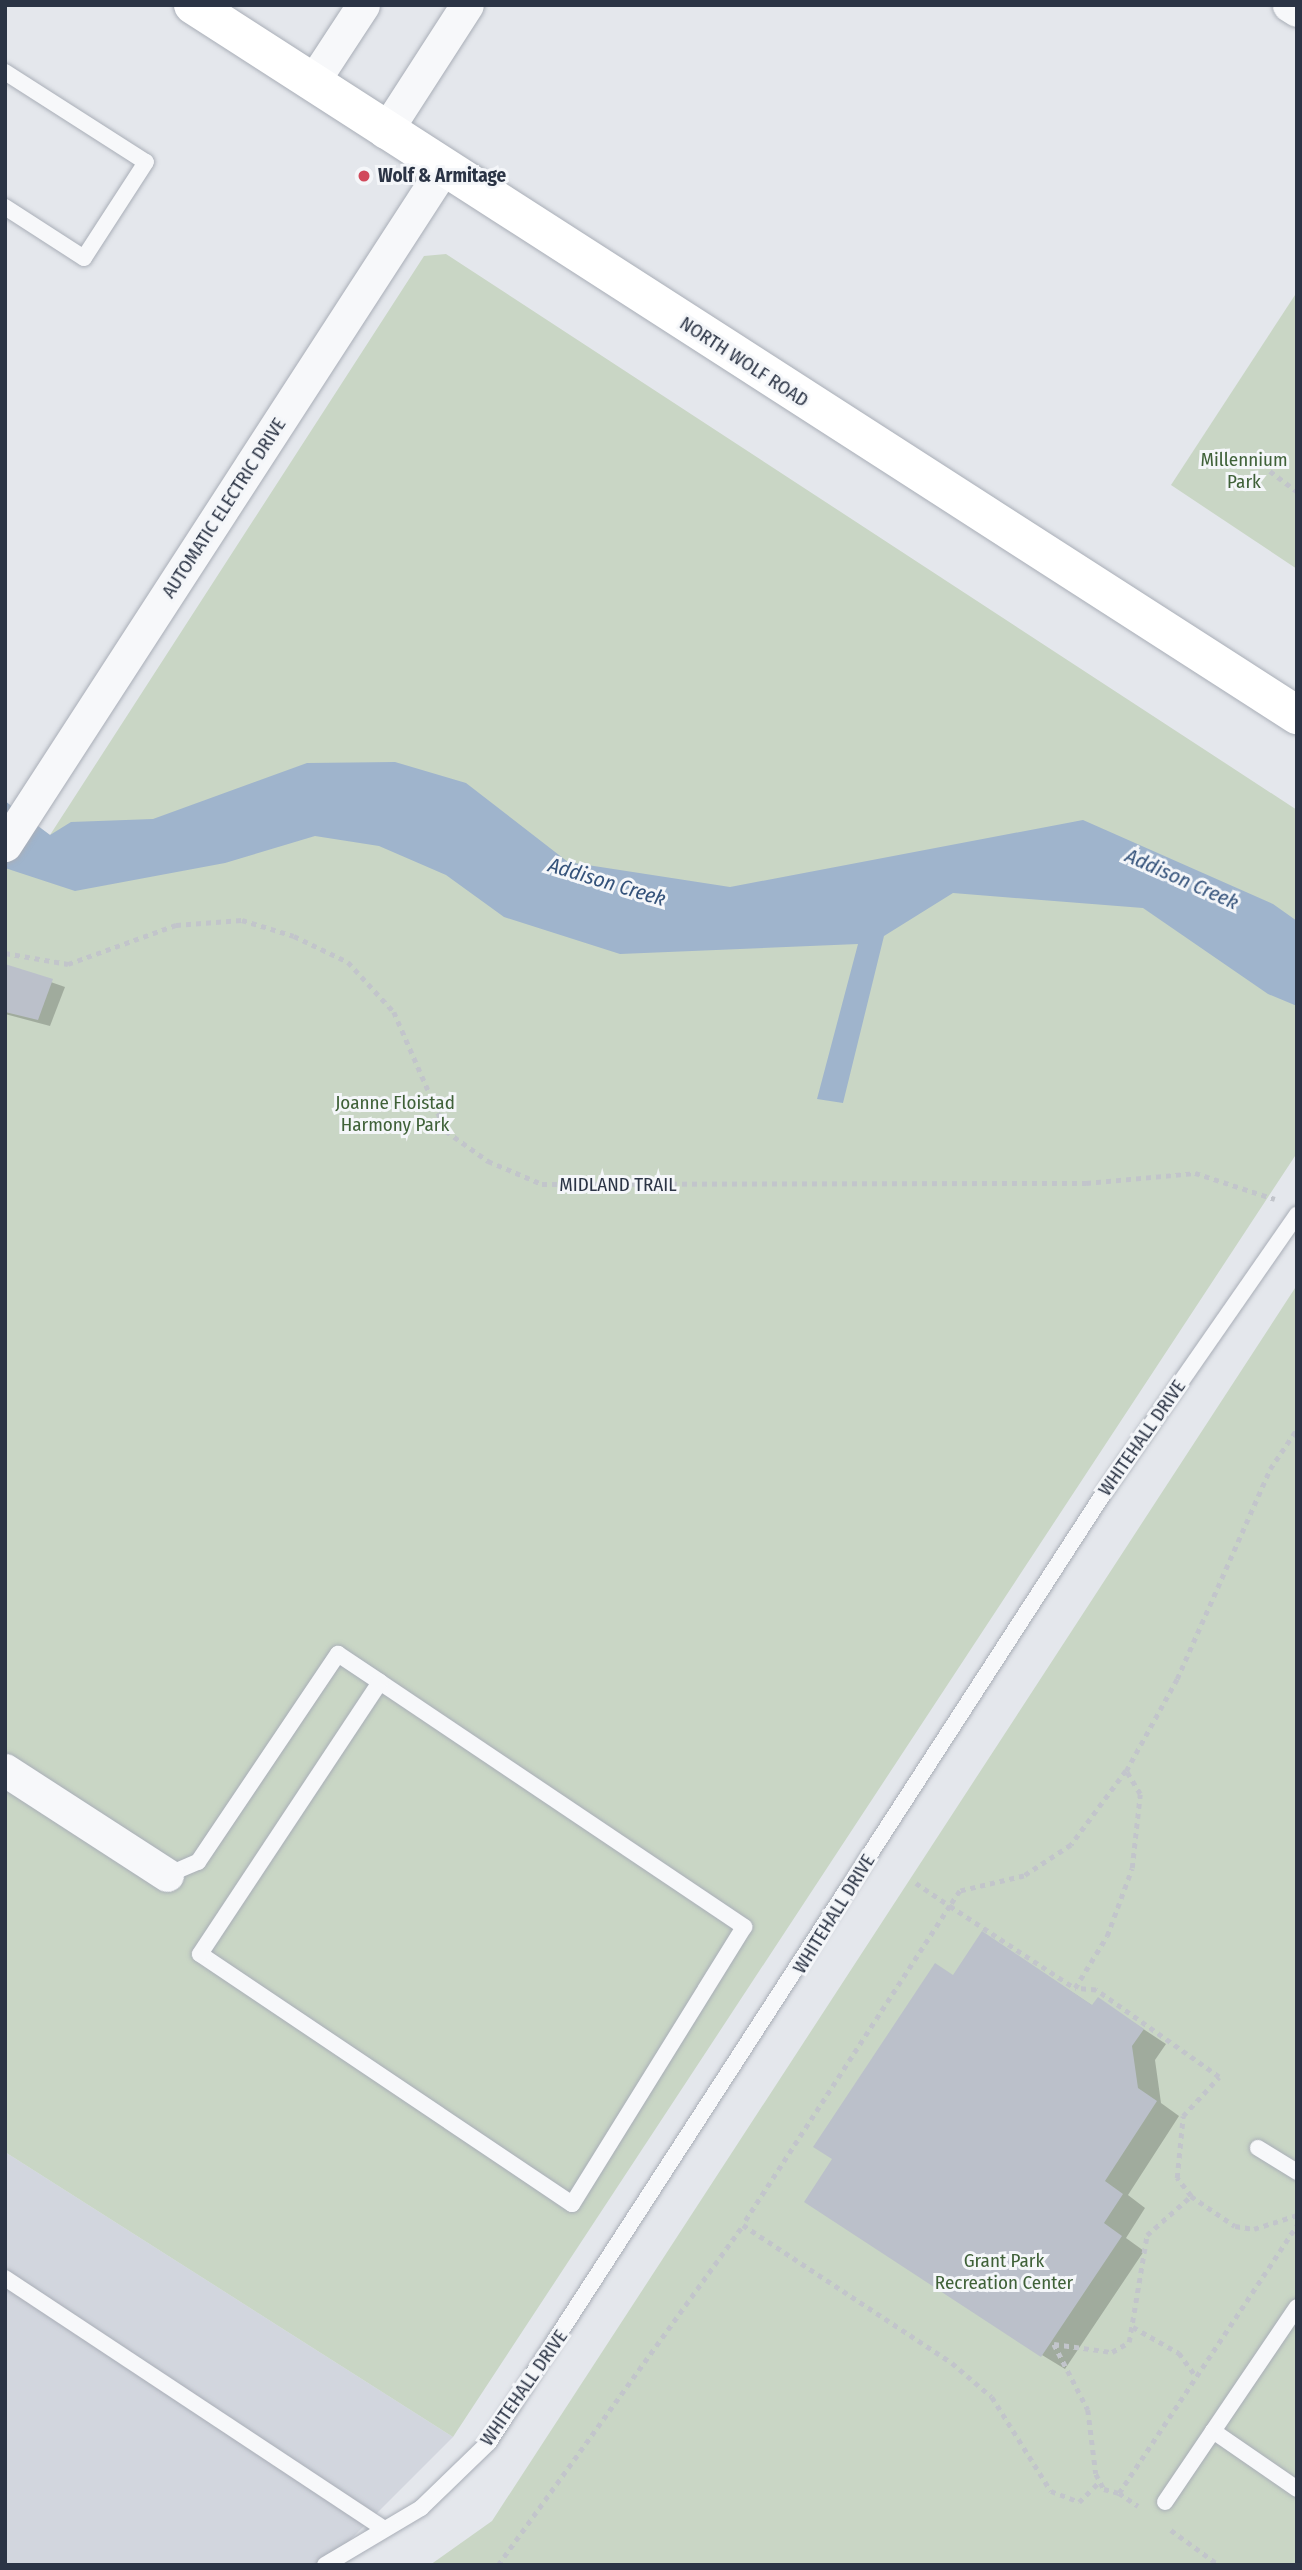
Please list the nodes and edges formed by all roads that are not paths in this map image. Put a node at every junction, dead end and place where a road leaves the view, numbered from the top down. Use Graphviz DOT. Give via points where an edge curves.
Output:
graph roads {
  1 [pos="193,5"];
  2 [pos="363,5"];
  3 [pos="467,5"];
  4 [pos="1289,5"];
  5 [pos="1297,10"];
  6 [pos="5,72"];
  7 [pos="312,83"];
  8 [pos="385,132"];
  9 [pos="442,170"];
  10 [pos="5,207"];
  11 [pos="1297,715"];
  12 [pos="5,845"];
  13 [pos="1297,1215"];
  14 [pos="380,1682"];
  15 [pos="5,1770"];
  16 [pos="167,1875"];
  17 [pos="1258,2148"];
  18 [pos="1297,2172"];
  19 [pos="5,2278"];
  20 [pos="1297,2307"];
  21 [pos="1213,2431"];
  22 [pos="1297,2489"];
  23 [pos="1165,2502"];
  24 [pos="383,2528"];
  25 [pos="325,2565"];
  1 -- 7 [label="main road, NORTH WOLF ROAD"];
  2 -- 7 [label="street"];
  3 -- 8 [label="street"];
  4 -- 5 [label="street"];
  6 -- 10 [label="lane" via="146,162 84,258"];
  7 -- 8 [label="main road, NORTH WOLF ROAD"];
  8 -- 9 [label="main road, NORTH WOLF ROAD"];
  9 -- 11 [label="main road, NORTH WOLF ROAD"];
  9 -- 12 [label="street, AUTOMATIC ELECTRIC DRIVE"];
  13 -- 24 [label="lane, WHITEHALL DRIVE" via="1107,1488 540,2370 489,2442 421,2508"];
  14 -- 14 [label="lane" via="744,1927 572,2204 200,1954"];
  14 -- 16 [label="lane" via="338,1654 198,1862"];
  15 -- 16 [label="street"];
  17 -- 18 [label="lane"];
  19 -- 24 [label="lane"];
  20 -- 21 [label="lane"];
  21 -- 22 [label="lane"];
  21 -- 23 [label="lane"];
  24 -- 25 [label="lane, WHITEHALL DRIVE"];
}
